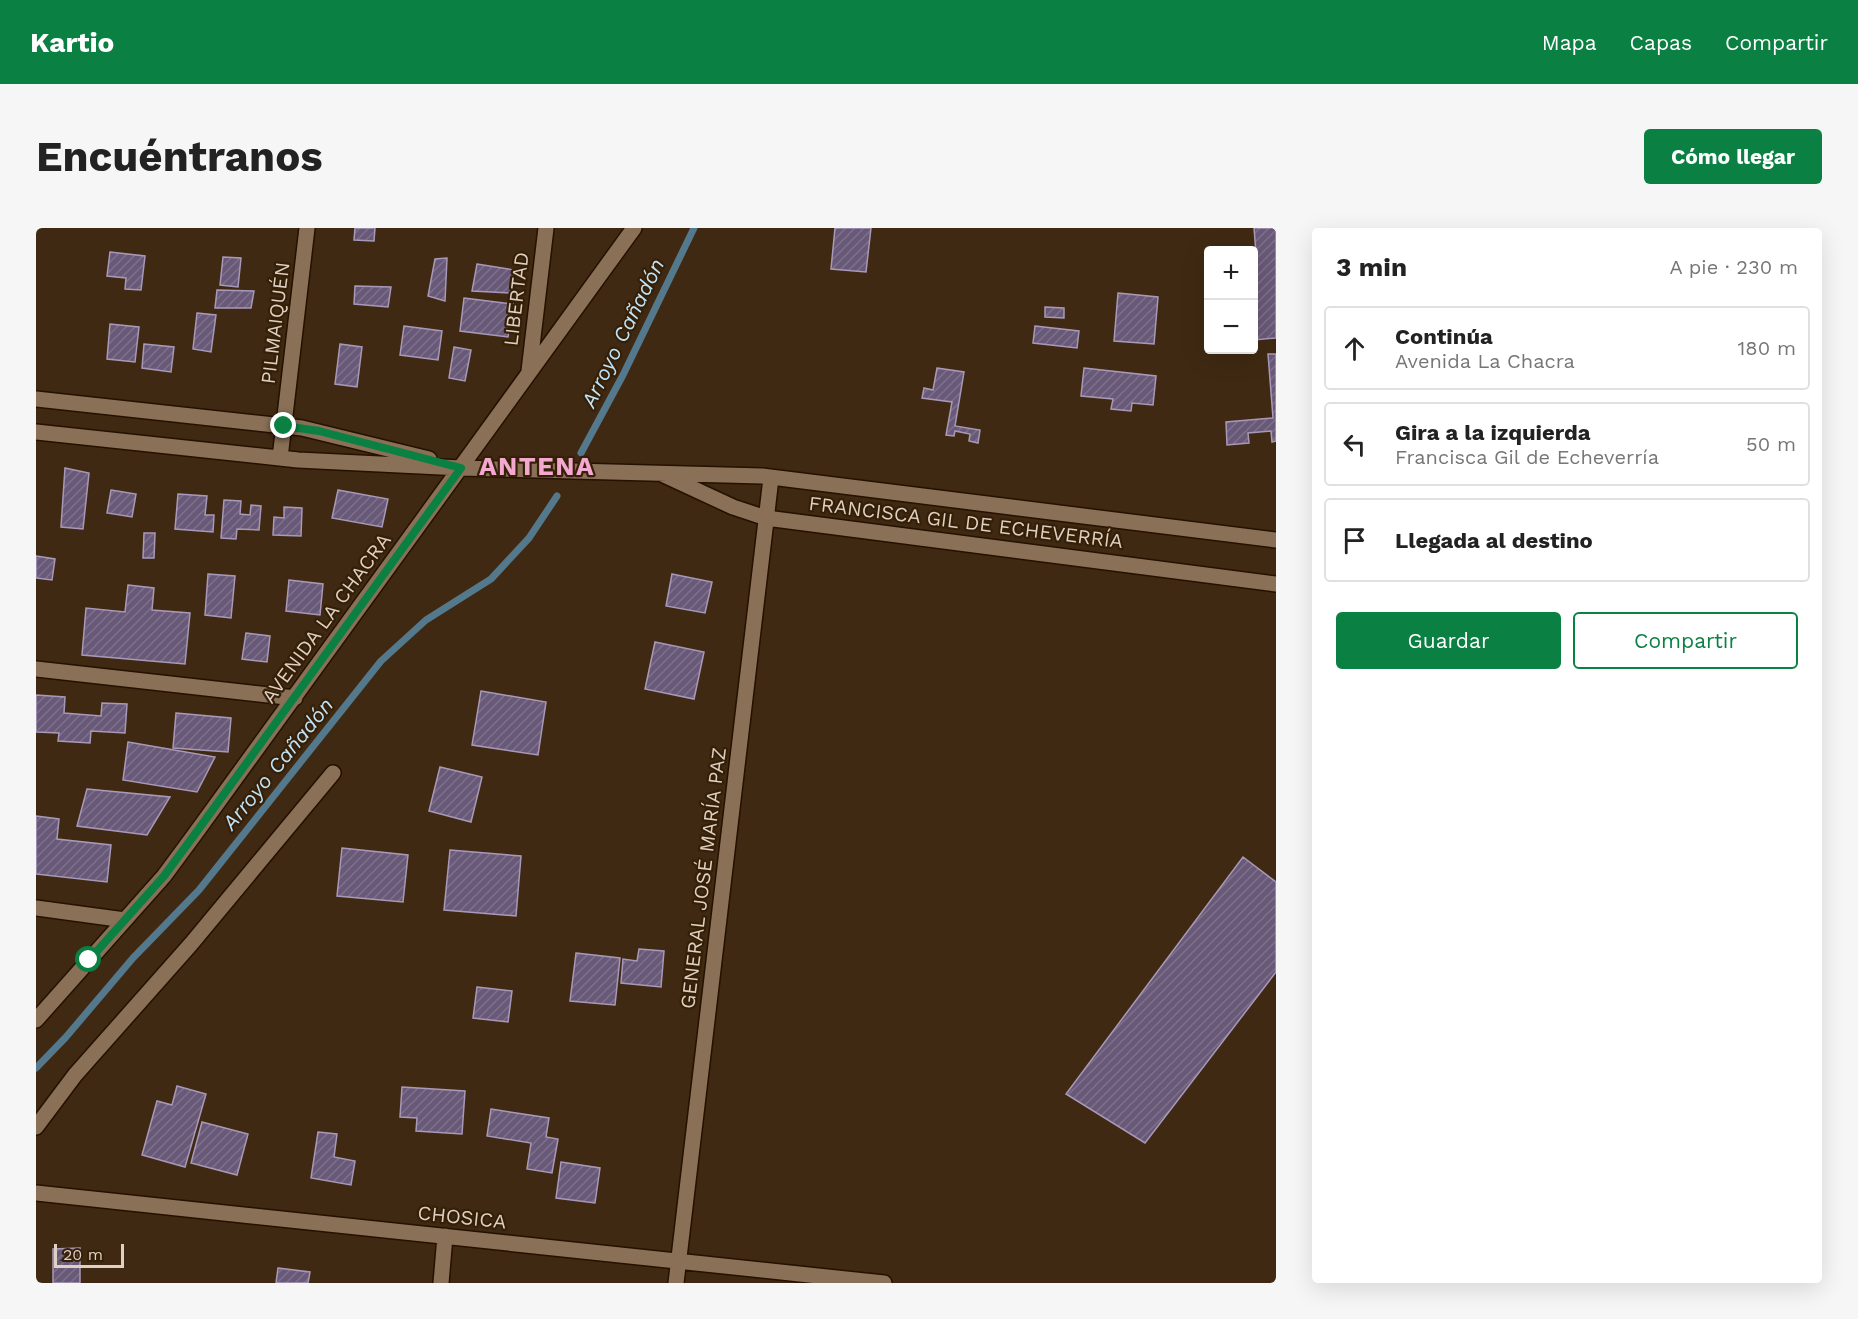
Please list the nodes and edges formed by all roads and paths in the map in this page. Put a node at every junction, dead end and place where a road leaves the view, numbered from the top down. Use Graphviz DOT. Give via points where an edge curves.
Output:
graph roads {
  1 [pos="307,228"];
  2 [pos="546,228"];
  3 [pos="634,228"];
  4 [pos="529,374"];
  5 [pos="36,399"];
  6 [pos="284,426"];
  7 [pos="36,432"];
  8 [pos="280,458"];
  9 [pos="461,468"];
  10 [pos="659,472"];
  11 [pos="771,478"];
  12 [pos="766,518"];
  13 [pos="1276,540"];
  14 [pos="1276,584"];
  15 [pos="36,669"];
  16 [pos="295,698"];
  17 [pos="333,773"];
  18 [pos="36,908"];
  19 [pos="125,920"];
  20 [pos="36,1020"];
  21 [pos="36,1127"];
  22 [pos="36,1193"];
  23 [pos="445,1236"];
  24 [pos="679,1261"];
  25 [pos="441,1283"];
  26 [pos="676,1283"];
  27 [pos="884,1283"];
  1 -- 6 [label="street, PILMAIQUÉN"];
  2 -- 4 [label="street, LIBERTAD"];
  3 -- 4 [label="street, AVENIDA LA CHACRA"];
  4 -- 9 [label="street, AVENIDA LA CHACRA"];
  5 -- 6 [label="street, FRANCISCA GIL DE ECHEVERRÍA"];
  6 -- 8 [label="street, PILMAIQUÉN"];
  6 -- 9 [label="street, FRANCISCA GIL DE ECHEVERRÍA" via="319,431"];
  7 -- 8 [label="street, FRANCISCA GIL DE ECHEVERRÍA"];
  8 -- 9 [label="street, FRANCISCA GIL DE ECHEVERRÍA"];
  9 -- 10 [label="street, FRANCISCA GIL DE ECHEVERRÍA"];
  9 -- 16 [label="street, AVENIDA LA CHACRA"];
  10 -- 11 [label="street, FRANCISCA GIL DE ECHEVERRÍA"];
  10 -- 12 [label="street, FRANCISCA GIL DE ECHEVERRÍA"];
  11 -- 12 [label="street, GENERAL JOSÉ MARÍA PAZ"];
  11 -- 13 [label="street, FRANCISCA GIL DE ECHEVERRÍA"];
  12 -- 14 [label="street, FRANCISCA GIL DE ECHEVERRÍA"];
  12 -- 24 [label="street, GENERAL JOSÉ MARÍA PAZ"];
  15 -- 16 [label="street"];
  16 -- 19 [label="street, AVENIDA LA CHACRA" via="164,876"];
  17 -- 21 [label="street" via="191,944 75,1075"];
  18 -- 19 [label="street"];
  19 -- 20 [label="street, AVENIDA LA CHACRA"];
  22 -- 23 [label="street, CHOSICA"];
  23 -- 24 [label="street, CHOSICA"];
  23 -- 25 [label="street"];
  24 -- 26 [label="street, GENERAL JOSÉ MARÍA PAZ"];
  24 -- 27 [label="street, CHOSICA"];
}
